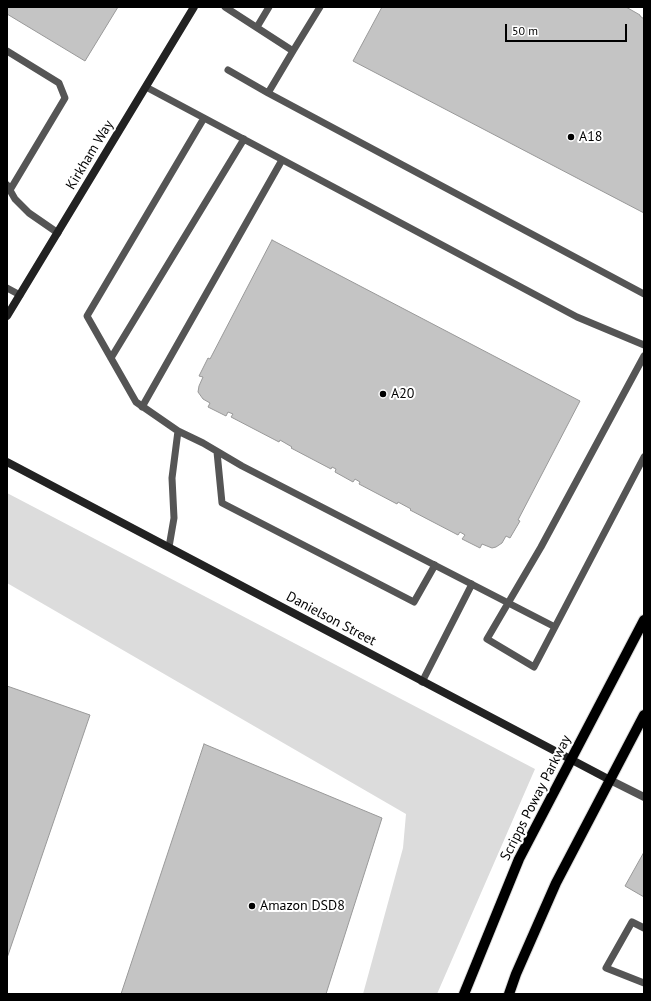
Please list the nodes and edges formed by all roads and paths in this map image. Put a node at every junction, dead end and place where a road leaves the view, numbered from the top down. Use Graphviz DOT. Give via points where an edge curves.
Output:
graph roads {
  1 [pos="194,7"];
  2 [pos="225,7"];
  3 [pos="269,7"];
  4 [pos="320,7"];
  5 [pos="257,27"];
  6 [pos="7,51"];
  7 [pos="293,51"];
  8 [pos="228,70"];
  9 [pos="146,87"];
  10 [pos="268,93"];
  11 [pos="204,118"];
  12 [pos="244,139"];
  13 [pos="282,160"];
  14 [pos="8,187"];
  15 [pos="58,233"];
  16 [pos="7,288"];
  17 [pos="644,294"];
  18 [pos="20,295"];
  19 [pos="7,316"];
  20 [pos="644,345"];
  21 [pos="644,356"];
  22 [pos="111,358"];
  23 [pos="142,407"];
  24 [pos="178,431"];
  25 [pos="217,452"];
  26 [pos="644,457"];
  27 [pos="7,462"];
  28 [pos="169,548"];
  29 [pos="435,565"];
  30 [pos="472,584"];
  31 [pos="509,602"];
  32 [pos="644,620"];
  33 [pos="555,627"];
  34 [pos="422,682"];
  35 [pos="644,715"];
  36 [pos="571,760"];
  37 [pos="610,780"];
  38 [pos="644,797"];
  39 [pos="644,928"];
  40 [pos="644,983"];
  41 [pos="464,994"];
  42 [pos="509,994"];
  1 -- 9 [label="main road, Kirkham Way"];
  2 -- 5 [label="lane"];
  3 -- 5 [label="lane"];
  4 -- 7 [label="lane"];
  5 -- 7 [label="lane"];
  6 -- 14 [label="lane" via="59,83 65,98"];
  7 -- 10 [label="lane"];
  8 -- 10 [label="lane"];
  9 -- 11 [label="lane"];
  9 -- 15 [label="main road, Kirkham Way"];
  10 -- 17 [label="lane"];
  11 -- 12 [label="lane"];
  11 -- 22 [label="lane" via="87,316"];
  12 -- 13 [label="lane"];
  12 -- 22 [label="lane"];
  13 -- 20 [label="lane" via="577,317"];
  13 -- 23 [label="lane"];
  14 -- 15 [label="lane" via="15,199 29,213"];
  15 -- 18 [label="main road, Kirkham Way"];
  16 -- 18 [label="lane"];
  18 -- 19 [label="main road, Kirkham Way"];
  21 -- 31 [label="lane" via="542,547"];
  22 -- 23 [label="lane" via="136,402"];
  23 -- 24 [label="lane"];
  24 -- 25 [label="lane"];
  24 -- 28 [label="lane" via="172,478 174,518"];
  25 -- 29 [label="lane"];
  25 -- 29 [label="lane" via="222,504 414,602"];
  26 -- 33 [label="lane"];
  27 -- 28 [label="main road, Danielson Street"];
  28 -- 34 [label="main road, Danielson Street"];
  29 -- 30 [label="lane"];
  30 -- 31 [label="lane"];
  30 -- 34 [label="lane"];
  31 -- 33 [label="lane"];
  31 -- 33 [label="lane" via="487,639 534,667"];
  32 -- 36 [label="main road, Scripps Poway Parkway"];
  34 -- 36 [label="main road, Danielson Street"];
  35 -- 37 [label="main road"];
  36 -- 37 [label="main road, Danielson Street"];
  36 -- 41 [label="main road, Scripps Poway Parkway" via="519,859"];
  37 -- 38 [label="street, Danielson Street"];
  37 -- 42 [label="main road" via="556,883"];
  39 -- 40 [label="lane" via="632,922 606,968"];
}
